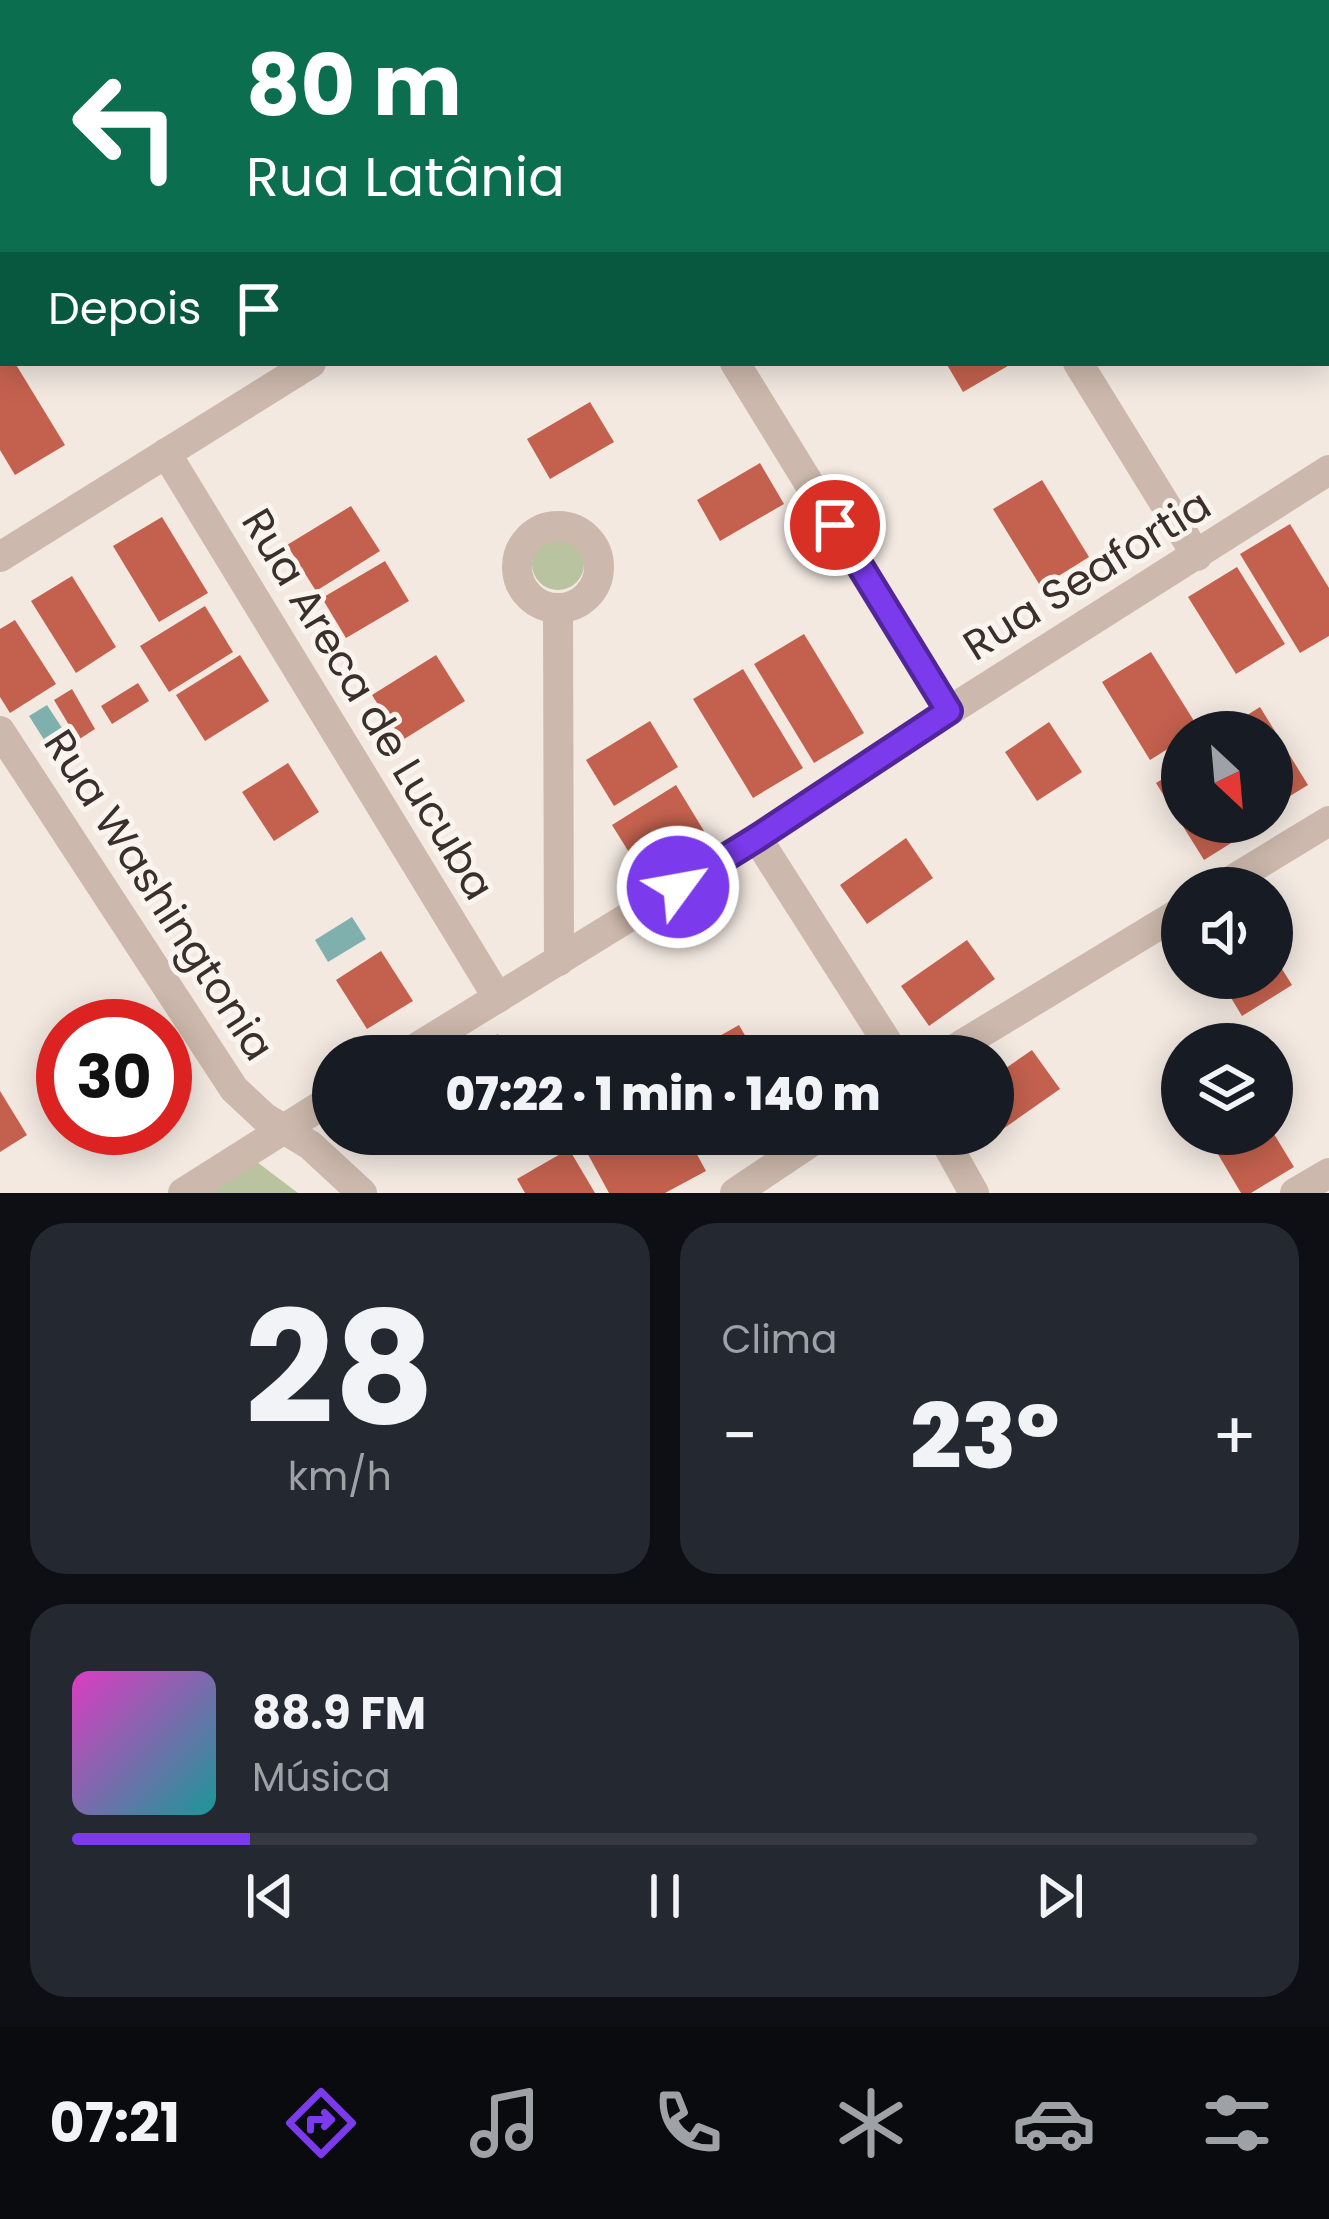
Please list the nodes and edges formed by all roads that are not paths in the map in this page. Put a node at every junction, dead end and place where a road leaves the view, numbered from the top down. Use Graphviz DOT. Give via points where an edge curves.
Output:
graph roads {
  1 [pos="306,366"];
  2 [pos="736,366"];
  3 [pos="1080,366"];
  4 [pos="166,453"];
  5 [pos="1329,470"];
  6 [pos="1197,556"];
  7 [pos="0,557"];
  8 [pos="559,608"];
  9 [pos="949,711"];
  10 [pos="0,730"];
  11 [pos="1329,821"];
  12 [pos="757,838"];
  13 [pos="1253,867"];
  14 [pos="1161,924"];
  15 [pos="559,961"];
  16 [pos="498,998"];
  17 [pos="437,1035"];
  18 [pos="883,1035"];
  19 [pos="978,1035"];
  20 [pos="312,1111"];
  21 [pos="284,1128"];
  22 [pos="792,1155"];
  23 [pos="953,1155"];
  24 [pos="1329,1173"];
  25 [pos="183,1193"];
  26 [pos="362,1193"];
  27 [pos="735,1193"];
  28 [pos="974,1193"];
  29 [pos="1295,1193"];
  1 -- 4 [label="street"];
  2 -- 9 [label="street"];
  3 -- 6 [label="street"];
  4 -- 7 [label="street"];
  4 -- 16 [label="street, Rua Areca de Lucuba"];
  5 -- 6 [label="street, Rua Seafortia"];
  6 -- 9 [label="street, Rua Seafortia"];
  8 -- 15 [label="street"];
  9 -- 12 [label="street, Rua Seafortia"];
  10 -- 21 [label="street, Rua Washingtonia" via="234,1089"];
  11 -- 13 [label="street"];
  12 -- 15 [label="street, Rua Seafortia"];
  12 -- 18 [label="street"];
  14 -- 19 [label="street"];
  15 -- 16 [label="street, Rua Seafortia"];
  16 -- 17 [label="street, Rua Seafortia"];
  20 -- 21 [label="street"];
  21 -- 25 [label="street"];
  21 -- 26 [label="street, Rua Washingtonia"];
  22 -- 27 [label="street"];
  23 -- 28 [label="street"];
  24 -- 29 [label="street"];
}
